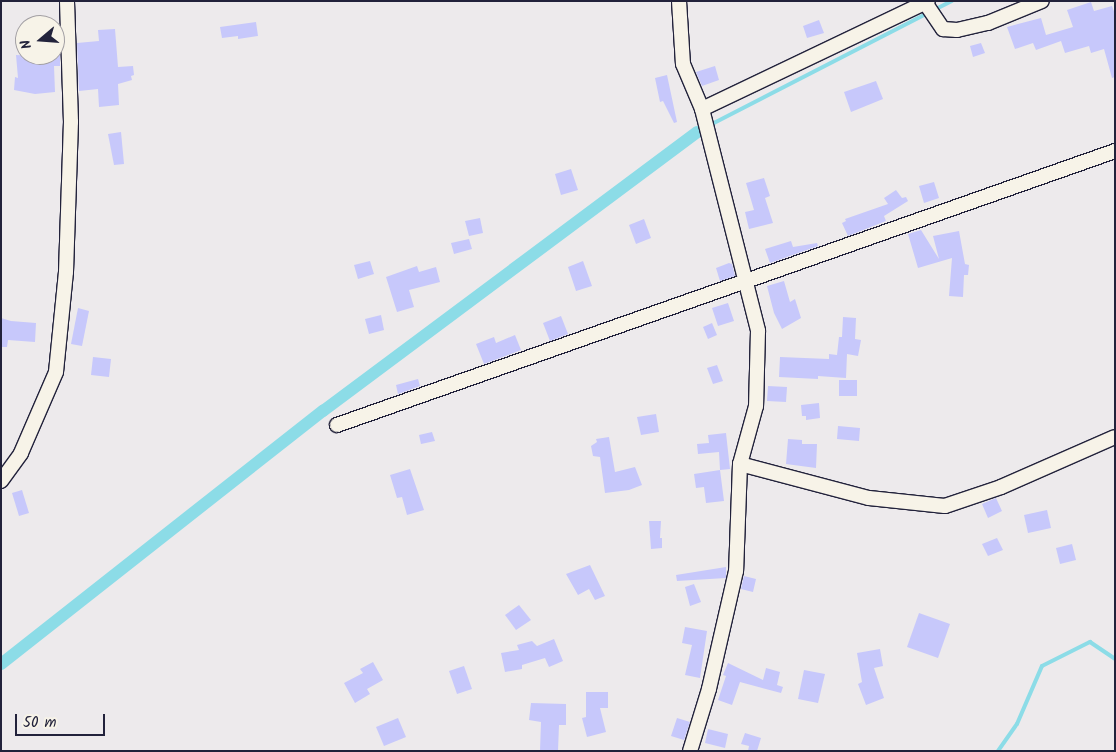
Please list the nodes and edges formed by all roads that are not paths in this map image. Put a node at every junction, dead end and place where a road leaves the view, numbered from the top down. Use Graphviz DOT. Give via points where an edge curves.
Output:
graph roads {
  1 [pos="67,1"];
  2 [pos="679,1"];
  3 [pos="1042,1"];
  4 [pos="928,6"];
  5 [pos="705,121"];
  6 [pos="1115,151"];
  7 [pos="747,281"];
  8 [pos="337,425"];
  9 [pos="1115,437"];
  10 [pos="740,464"];
  11 [pos="1,481"];
  12 [pos="690,751"];
  1 -- 11 [label="street" via="71,122 66,272 56,372 21,453"];
  2 -- 5 [label="street" via="684,64"];
  3 -- 4 [label="street" via="988,23 957,30 943,29"];
  4 -- 5 [label="street"];
  5 -- 7 [label="street"];
  6 -- 7 [label="street"];
  7 -- 8 [label="street"];
  7 -- 10 [label="street" via="758,331 756,406"];
  9 -- 10 [label="street" via="1002,487 945,506 869,498"];
  10 -- 12 [label="street" via="736,570 709,689"];
}
